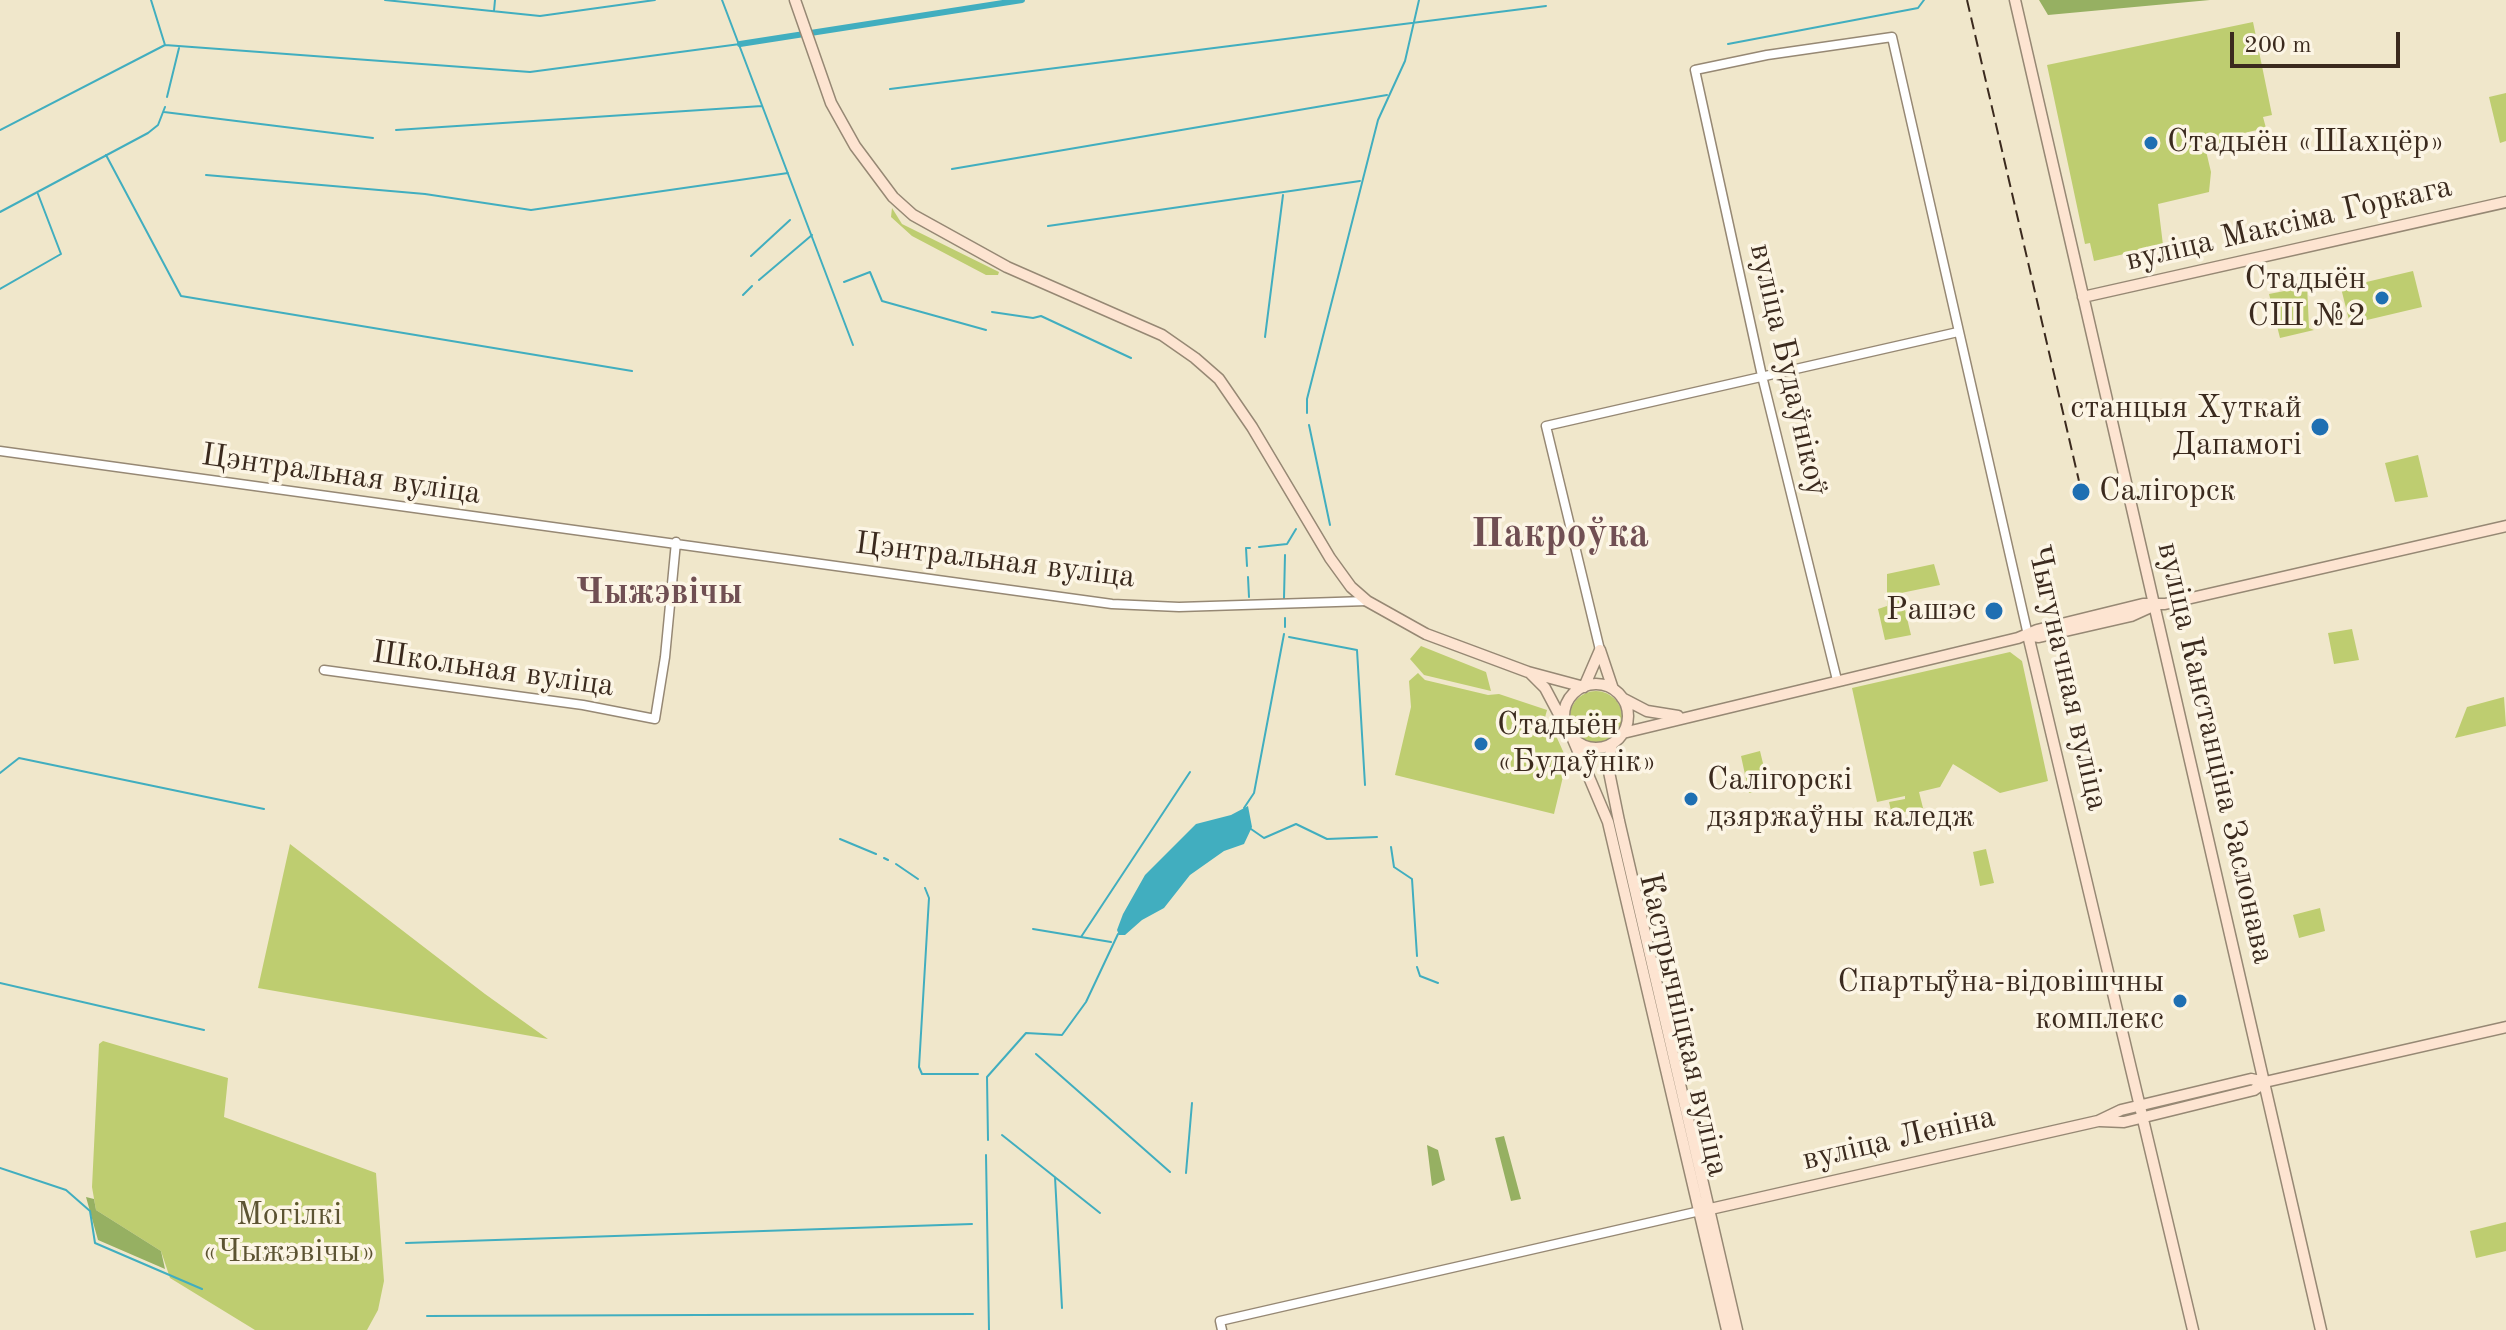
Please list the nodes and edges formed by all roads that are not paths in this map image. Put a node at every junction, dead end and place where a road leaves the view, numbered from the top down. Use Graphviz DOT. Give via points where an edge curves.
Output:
graph roads {
  1 [pos="795,0"];
  2 [pos="2015,0"];
  3 [pos="1892,37"];
  4 [pos="2506,202"];
  5 [pos="2083,297"];
  6 [pos="1958,332"];
  7 [pos="1762,376"];
  8 [pos="0,451"];
  9 [pos="2506,526"];
  10 [pos="676,542"];
  11 [pos="1367,601"];
  12 [pos="2153,606"];
  13 [pos="2028,635"];
  14 [pos="1600,650"];
  15 [pos="1591,667"];
  16 [pos="324,670"];
  17 [pos="1528,672"];
  18 [pos="1560,679"];
  19 [pos="1837,680"];
  20 [pos="1584,687"];
  21 [pos="1617,693"];
  22 [pos="1684,716"];
  23 [pos="1570,733"];
  24 [pos="1623,733"];
  25 [pos="1612,744"];
  26 [pos="2506,1027"];
  27 [pos="2265,1082"];
  28 [pos="2138,1105"];
  29 [pos="2142,1118"];
  30 [pos="2098,1121"];
  31 [pos="1705,1210"];
  32 [pos="1221,1326"];
  33 [pos="1727,1330"];
  34 [pos="1737,1330"];
  35 [pos="2193,1330"];
  36 [pos="2321,1330"];
  1 -- 11 [label="main road" via="831,103 893,197 944,235 1162,335 1219,379 1330,558"];
  2 -- 5 [label="main road, вуліца Канстанціна Заслонава"];
  3 -- 6 [label="street, Чыгуначная вуліца"];
  3 -- 7 [label="street, вуліца Будаўнікоў" via="1695,70"];
  4 -- 5 [label="main road, вуліца Максіма Горкага"];
  5 -- 12 [label="main road, вуліца Канстанціна Заслонава"];
  6 -- 7 [label="street"];
  6 -- 13 [label="street, Чыгуначная вуліца"];
  7 -- 14 [label="street" via="1546,426"];
  7 -- 19 [label="street, вуліца Будаўнікоў"];
  8 -- 10 [label="street, Цэнтральная вуліца"];
  9 -- 12 [label="main road"];
  10 -- 11 [label="street, Цэнтральная вуліца" via="1112,604"];
  10 -- 16 [label="street, Школьная вуліца" via="655,719"];
  11 -- 17 [label="main road" via="1402,623"];
  12 -- 13 [label="main road" via="2143,604"];
  12 -- 27 [label="main road, вуліца Канстанціна Заслонава"];
  13 -- 19 [label="main road"];
  13 -- 28 [label="main road, Чыгуначная вуліца"];
  14 -- 15 [label="main road"];
  14 -- 21 [label="main road"];
  15 -- 18 [label="main road"];
  15 -- 20 [label="main road"];
  17 -- 18 [label="main road"];
  17 -- 23 [label="main road, Кастрычніцкая вуліца" via="1545,688"];
  18 -- 20 [label="main road"];
  19 -- 22 [label="main road"];
  20 -- 21 [label="main road"];
  20 -- 23 [label="main road" via="1569,700 1564,719"];
  21 -- 22 [label="main road" via="1657,714"];
  21 -- 24 [label="main road" via="1628,715"];
  22 -- 24 [label="main road"];
  23 -- 25 [label="main road" via="1595,748"];
  23 -- 31 [label="main road, Кастрычніцкая вуліца" via="1608,822"];
  24 -- 25 [label="main road"];
  25 -- 31 [label="main road, Кастрычніцкая вуліца" via="1608,767"];
  26 -- 27 [label="main road, вуліца Леніна"];
  27 -- 28 [label="main road, вуліца Леніна" via="2251,1079"];
  27 -- 29 [label="main road, вуліца Леніна" via="2254,1090"];
  27 -- 36 [label="main road, вуліца Канстанціна Заслонава"];
  28 -- 29 [label="main road, Чыгуначная вуліца"];
  28 -- 30 [label="main road, вуліца Леніна"];
  29 -- 30 [label="main road, вуліца Леніна"];
  29 -- 35 [label="main road, Чыгуначная вуліца"];
  30 -- 31 [label="main road, вуліца Леніна"];
  31 -- 32 [label="street"];
  31 -- 33 [label="main road, Кастрычніцкая вуліца"];
  31 -- 34 [label="main road, Кастрычніцкая вуліца"];
}
